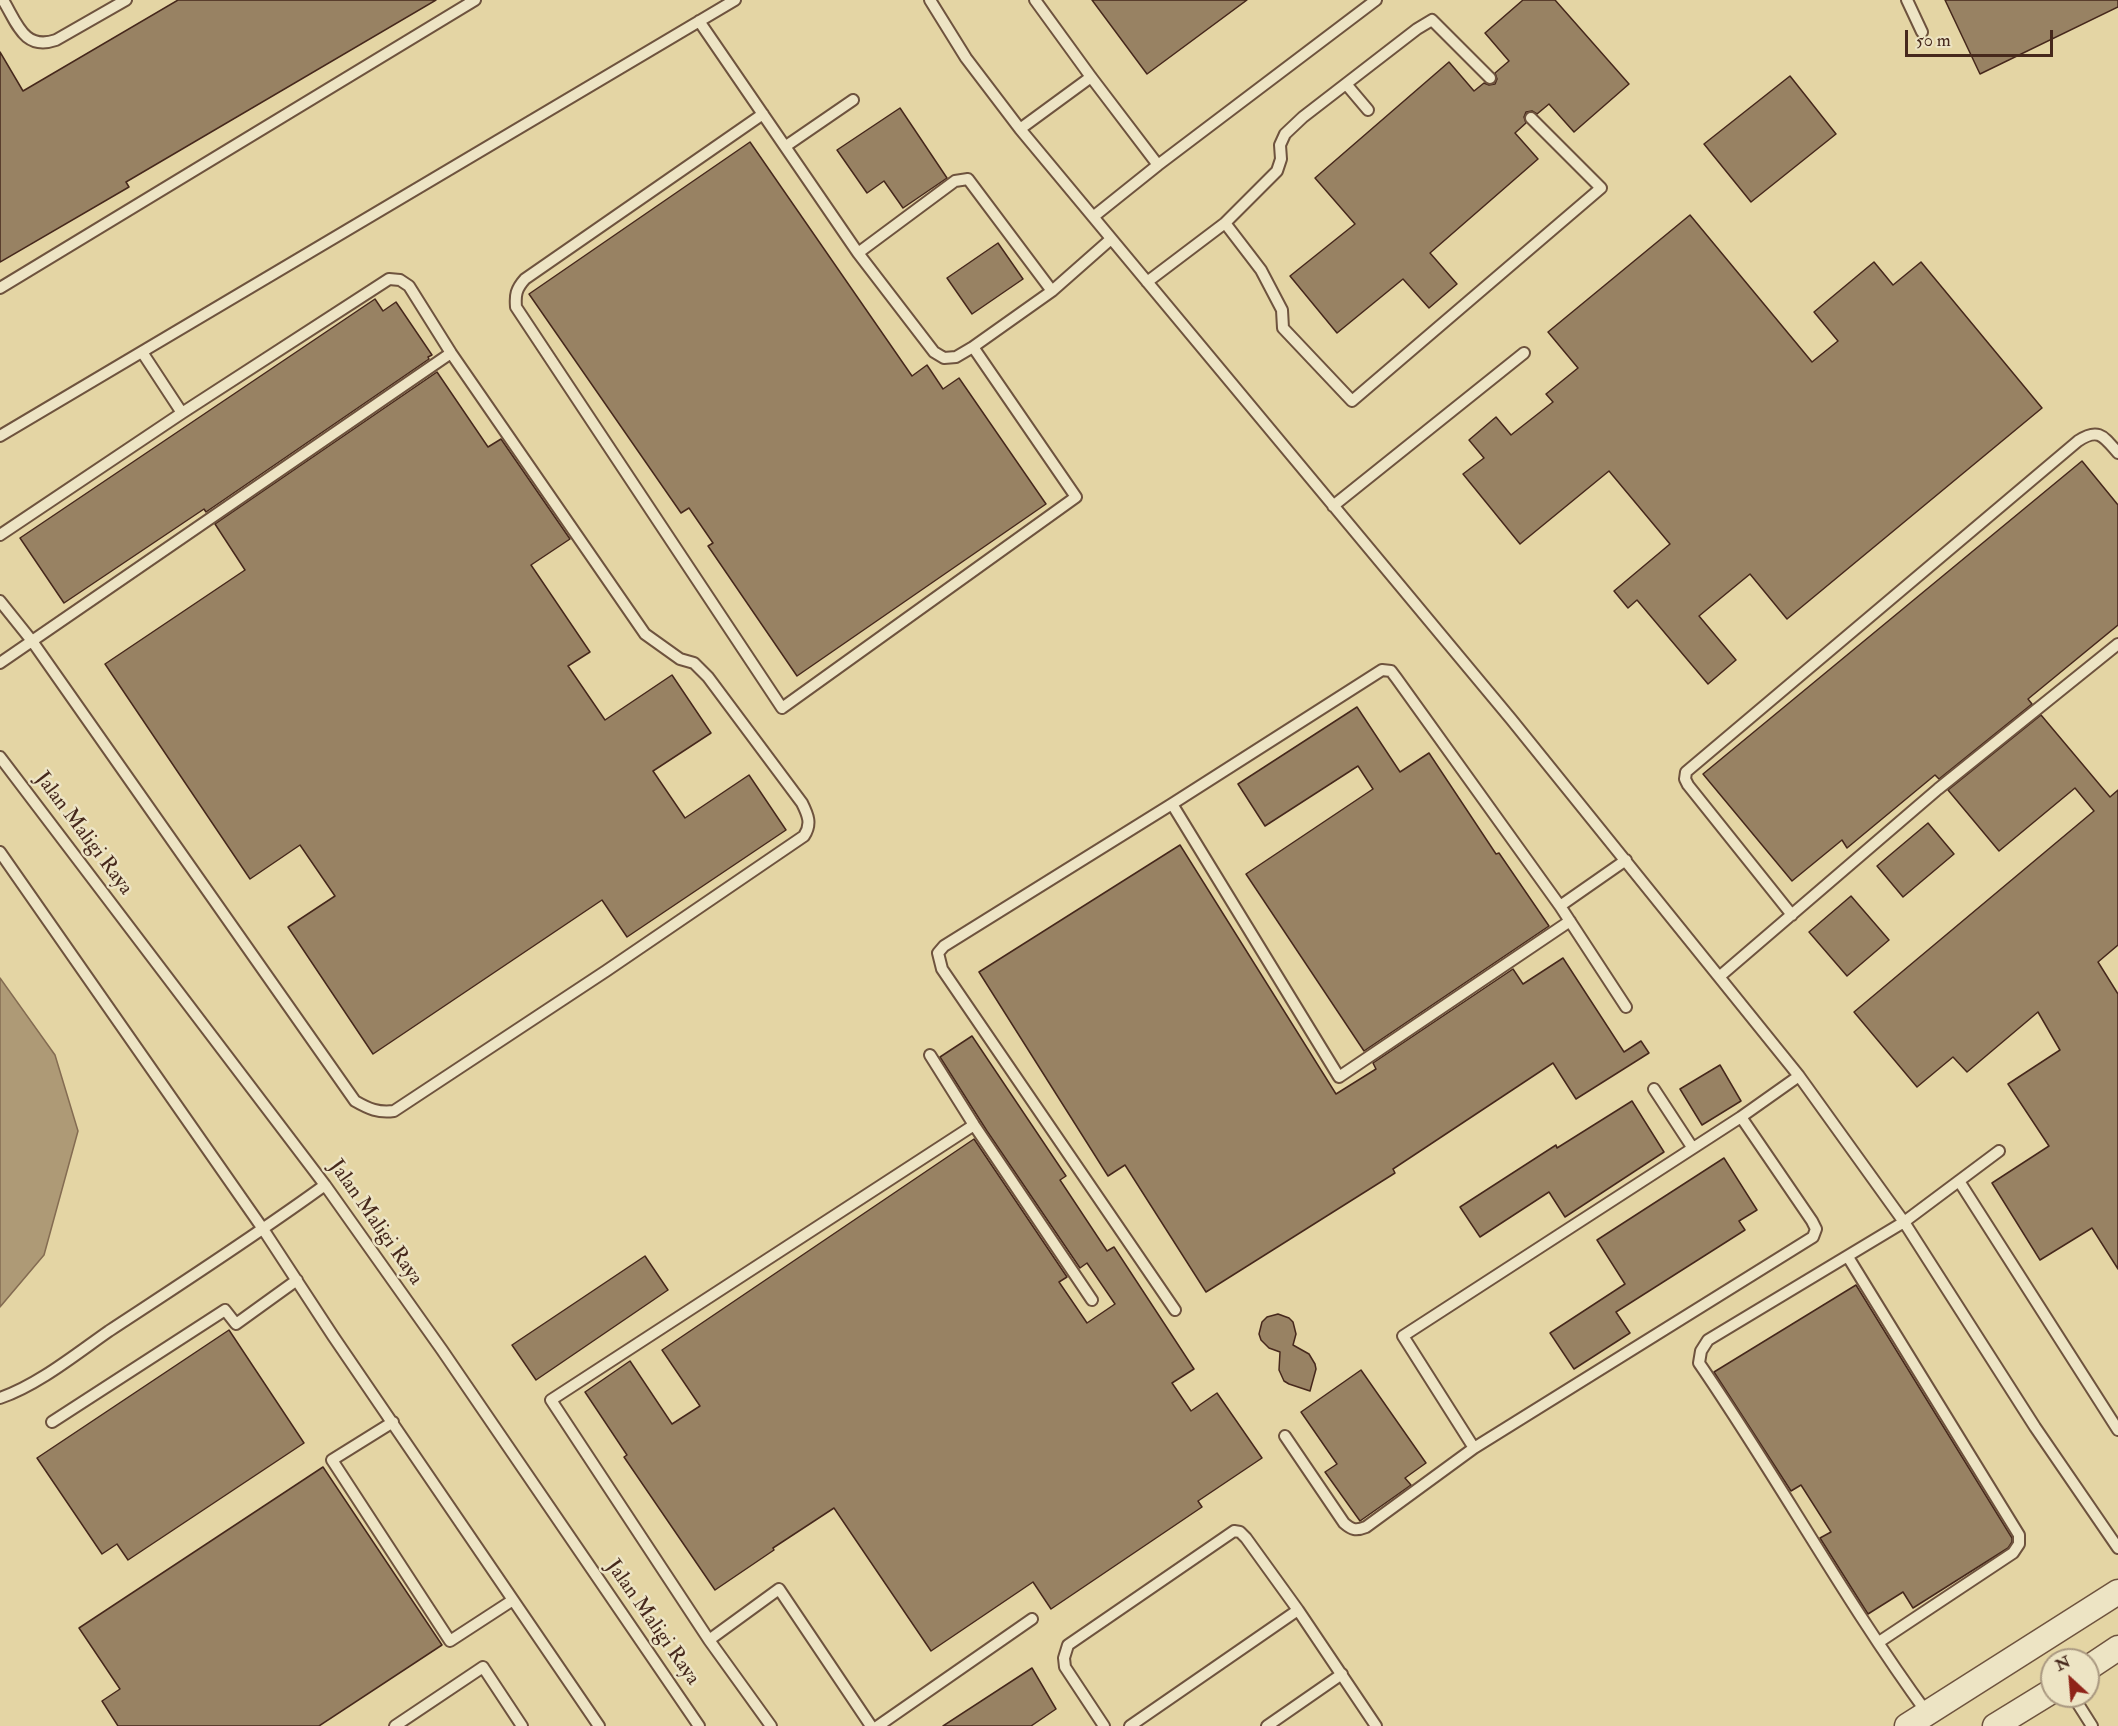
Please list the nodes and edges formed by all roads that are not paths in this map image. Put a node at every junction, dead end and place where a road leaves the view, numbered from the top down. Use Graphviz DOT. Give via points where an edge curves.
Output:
graph roads {
  1 [pos="3,0"];
  2 [pos="126,0"];
  3 [pos="475,0"];
  4 [pos="735,0"];
  5 [pos="930,0"];
  6 [pos="1035,0"];
  7 [pos="1376,0"];
  8 [pos="1907,0"];
  9 [pos="699,21"];
  10 [pos="1922,32"];
  11 [pos="1090,78"];
  12 [pos="1490,78"];
  13 [pos="1346,84"];
  14 [pos="853,100"];
  15 [pos="1368,110"];
  16 [pos="763,114"];
  17 [pos="1532,118"];
  18 [pos="1020,129"];
  19 [pos="786,146"];
  20 [pos="1158,165"];
  21 [pos="1093,217"];
  22 [pos="1225,223"];
  23 [pos="1111,239"];
  24 [pos="858,254"];
  25 [pos="1147,282"];
  26 [pos="0,288"];
  27 [pos="1052,291"];
  28 [pos="973,346"];
  29 [pos="142,352"];
  30 [pos="450,353"];
  31 [pos="1524,353"];
  32 [pos="182,413"];
  33 [pos="0,436"];
  34 [pos="2118,453"];
  35 [pos="1333,506"];
  36 [pos="0,535"];
  37 [pos="0,601"];
  38 [pos="32,642"];
  39 [pos="2118,644"];
  40 [pos="0,663"];
  41 [pos="0,756"];
  42 [pos="1172,804"];
  43 [pos="0,852"];
  44 [pos="1626,860"];
  45 [pos="1560,906"];
  46 [pos="1792,915"];
  47 [pos="1570,921"];
  48 [pos="1719,977"];
  49 [pos="1626,1006"];
  50 [pos="930,1055"];
  51 [pos="1799,1076"];
  52 [pos="1654,1089"];
  53 [pos="1741,1117"];
  54 [pos="974,1125"];
  55 [pos="1692,1147"];
  56 [pos="2000,1151"];
  57 [pos="1959,1181"];
  58 [pos="325,1185"];
  59 [pos="1904,1222"];
  60 [pos="263,1229"];
  61 [pos="1848,1257"];
  62 [pos="297,1280"];
  63 [pos="1092,1300"];
  64 [pos="1175,1310"];
  65 [pos="0,1398"];
  66 [pos="52,1422"];
  67 [pos="393,1422"];
  68 [pos="2118,1430"];
  69 [pos="1285,1436"];
  70 [pos="1474,1448"];
  71 [pos="2118,1548"];
  72 [pos="2118,1592"];
  73 [pos="513,1600"];
  74 [pos="1298,1610"];
  75 [pos="1032,1619"];
  76 [pos="709,1640"];
  77 [pos="1879,1642"];
  78 [pos="2118,1648"];
  79 [pos="2100,1660"];
  80 [pos="1342,1674"];
  81 [pos="2040,1698"];
  82 [pos="2081,1708"];
  83 [pos="1917,1720"];
  84 [pos="395,1726"];
  85 [pos="522,1726"];
  86 [pos="599,1726"];
  87 [pos="699,1726"];
  88 [pos="771,1726"];
  89 [pos="871,1726"];
  90 [pos="878,1726"];
  91 [pos="1104,1726"];
  92 [pos="1130,1726"];
  93 [pos="1267,1726"];
  94 [pos="1376,1726"];
  95 [pos="1995,1726"];
  96 [pos="2092,1726"];
  1 -- 2 [label="lane" via="24,35 44,44"];
  3 -- 26 [label="lane"];
  4 -- 9 [label="lane"];
  5 -- 18 [label="lane" via="966,58"];
  6 -- 11 [label="lane"];
  7 -- 20 [label="lane"];
  8 -- 10 [label="lane"];
  9 -- 16 [label="lane"];
  9 -- 29 [label="lane"];
  11 -- 18 [label="lane"];
  11 -- 20 [label="lane"];
  12 -- 13 [label="lane" via="1432,20"];
  13 -- 15 [label="lane"];
  13 -- 22 [label="lane" via="1285,134 1276,171"];
  14 -- 19 [label="lane"];
  16 -- 19 [label="lane"];
  16 -- 28 [label="lane" via="525,279 515,297 516,308 782,708 1076,497"];
  17 -- 22 [label="lane" via="1601,188 1352,401 1283,328 1282,310 1261,270"];
  18 -- 21 [label="lane"];
  19 -- 24 [label="lane"];
  20 -- 21 [label="lane"];
  21 -- 23 [label="lane"];
  22 -- 25 [label="lane"];
  23 -- 25 [label="lane"];
  23 -- 27 [label="lane"];
  24 -- 27 [label="lane" via="955,181 968,179"];
  24 -- 28 [label="lane" via="934,352 944,358 956,357"];
  25 -- 35 [label="lane"];
  27 -- 28 [label="lane"];
  29 -- 32 [label="lane"];
  29 -- 33 [label="lane"];
  30 -- 32 [label="lane" via="409,286 389,279"];
  30 -- 38 [label="lane"];
  30 -- 38 [label="lane" via="645,634 680,659 694,663 708,677 802,803 809,817 809,829 804,836 404,1105 394,1111 368,1109 355,1101"];
  31 -- 35 [label="lane"];
  32 -- 36 [label="lane"];
  34 -- 46 [label="lane" via="2098,433 2078,441 1686,772 1688,784"];
  35 -- 44 [label="lane"];
  37 -- 38 [label="lane"];
  38 -- 40 [label="lane"];
  39 -- 46 [label="lane" via="1938,789"];
  41 -- 58 [label="lane, Jalan Maligi Raya"];
  42 -- 45 [label="lane" via="1372,674 1390,671"];
  42 -- 47 [label="lane" via="1339,1077"];
  42 -- 64 [label="lane" via="938,953 942,969"];
  43 -- 60 [label="lane"];
  44 -- 45 [label="lane"];
  44 -- 48 [label="lane"];
  45 -- 47 [label="lane"];
  46 -- 48 [label="lane"];
  47 -- 49 [label="lane"];
  48 -- 51 [label="lane"];
  50 -- 54 [label="lane"];
  51 -- 53 [label="lane"];
  51 -- 59 [label="lane"];
  52 -- 55 [label="lane"];
  53 -- 55 [label="lane"];
  53 -- 70 [label="lane" via="1812,1221 1816,1229 1813,1237"];
  54 -- 63 [label="lane"];
  54 -- 76 [label="lane" via="551,1400"];
  55 -- 70 [label="lane" via="1403,1336"];
  56 -- 57 [label="lane"];
  57 -- 59 [label="lane"];
  57 -- 68 [label="lane"];
  58 -- 60 [label="lane"];
  58 -- 87 [label="lane, Jalan Maligi Raya"];
  59 -- 61 [label="lane"];
  59 -- 71 [label="lane"];
  60 -- 62 [label="lane"];
  60 -- 65 [label="lane" via="24,1388"];
  61 -- 77 [label="lane" via="2019,1535 2019,1545 2013,1552"];
  61 -- 77 [label="lane" via="1708,1340 1700,1363"];
  62 -- 66 [label="lane" via="236,1324 225,1310"];
  62 -- 67 [label="lane"];
  67 -- 73 [label="lane"];
  67 -- 73 [label="lane" via="332,1460 450,1641"];
  69 -- 70 [label="lane" via="1352,1530 1366,1527"];
  72 -- 83 [label="street"];
  73 -- 86 [label="lane"];
  74 -- 80 [label="lane"];
  74 -- 91 [label="lane" via="1246,1538 1234,1531 1068,1645 1065,1667"];
  74 -- 92 [label="lane"];
  75 -- 90 [label="lane"];
  76 -- 88 [label="lane"];
  76 -- 89 [label="lane" via="778,1589"];
  77 -- 83 [label="lane" via="1902,1678"];
  78 -- 79 [label="street"];
  80 -- 93 [label="lane"];
  80 -- 94 [label="lane"];
  81 -- 95 [label="street"];
  82 -- 96 [label="lane"];
  84 -- 85 [label="lane" via="483,1667"];
}
